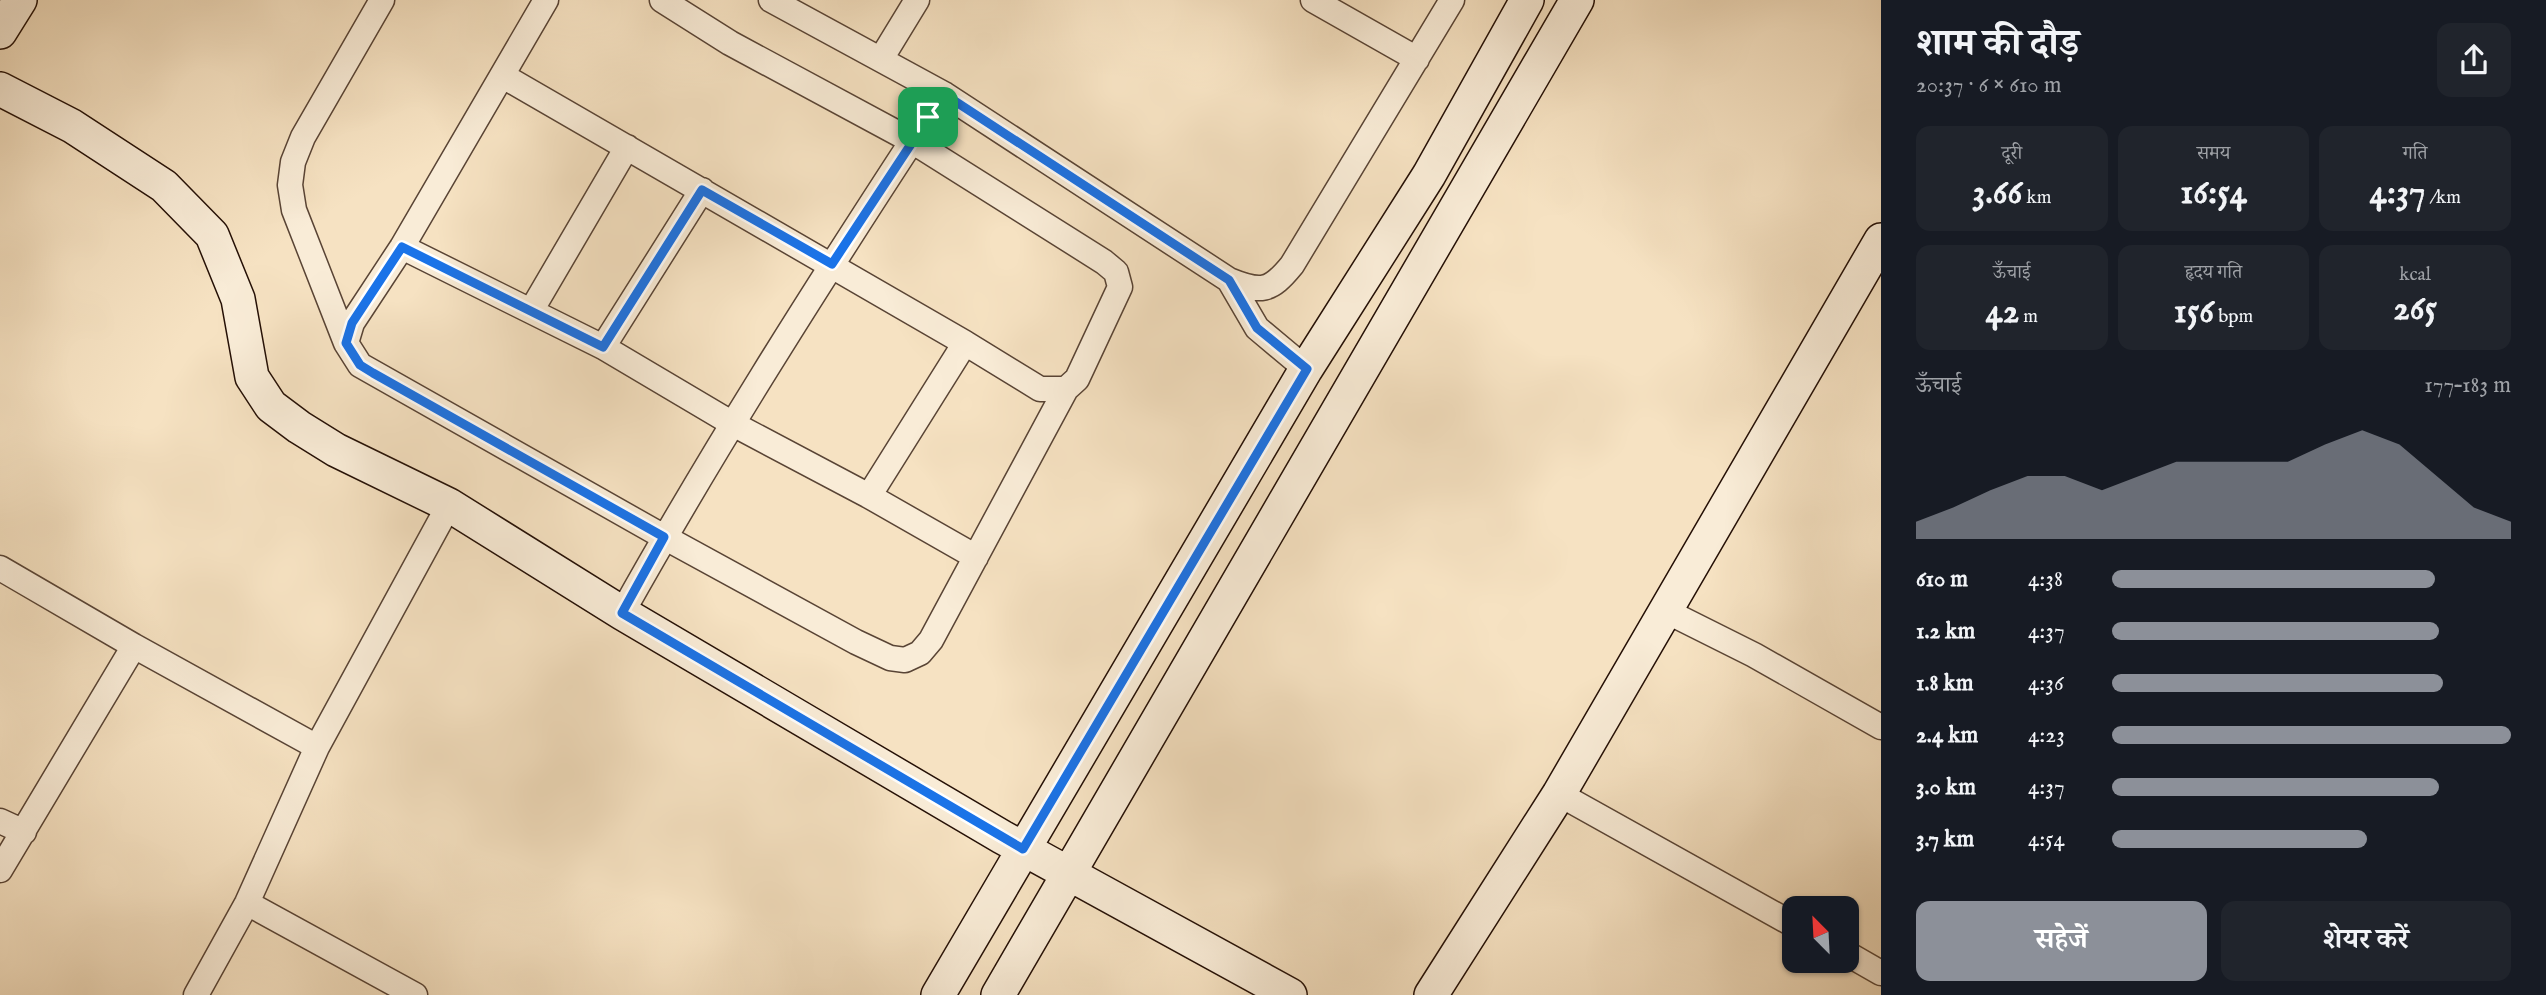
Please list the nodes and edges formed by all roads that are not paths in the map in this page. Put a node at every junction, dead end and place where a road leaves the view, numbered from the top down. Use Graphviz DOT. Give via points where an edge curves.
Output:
graph roads {
  1 [pos="20,0"];
  2 [pos="382,0"];
  3 [pos="546,0"];
  4 [pos="662,0"];
  5 [pos="771,0"];
  6 [pos="917,0"];
  7 [pos="1313,0"];
  8 [pos="1452,0"];
  9 [pos="1527,0"];
  10 [pos="1577,0"];
  11 [pos="0,32"];
  12 [pos="881,59"];
  13 [pos="1417,59"];
  14 [pos="503,76"];
  15 [pos="0,89"];
  16 [pos="944,94"];
  17 [pos="912,141"];
  18 [pos="627,147"];
  19 [pos="702,190"];
  20 [pos="1881,240"];
  21 [pos="402,247"];
  22 [pos="832,264"];
  23 [pos="1229,280"];
  24 [pos="531,311"];
  25 [pos="346,343"];
  26 [pos="965,343"];
  27 [pos="603,347"];
  28 [pos="1307,369"];
  29 [pos="1066,389"];
  30 [pos="733,424"];
  31 [pos="869,496"];
  32 [pos="449,505"];
  33 [pos="664,537"];
  34 [pos="976,557"];
  35 [pos="0,568"];
  36 [pos="1664,610"];
  37 [pos="622,613"];
  38 [pos="134,646"];
  39 [pos="1881,727"];
  40 [pos="317,747"];
  41 [pos="1559,794"];
  42 [pos="0,821"];
  43 [pos="24,832"];
  44 [pos="1023,849"];
  45 [pos="0,870"];
  46 [pos="1068,874"];
  47 [pos="247,903"];
  48 [pos="1782,918"];
  49 [pos="1859,960"];
  50 [pos="1881,972"];
  51 [pos="196,995"];
  52 [pos="415,995"];
  53 [pos="938,995"];
  54 [pos="998,995"];
  55 [pos="1290,995"];
  56 [pos="1431,995"];
  1 -- 11 [label="street"];
  2 -- 25 [label="street" via="303,137 290,185 294,210"];
  3 -- 14 [label="street"];
  4 -- 17 [label="street" via="730,43"];
  5 -- 12 [label="street"];
  6 -- 12 [label="street"];
  7 -- 13 [label="street"];
  8 -- 13 [label="street"];
  9 -- 28 [label="street" via="1429,175"];
  10 -- 46 [label="street"];
  12 -- 16 [label="street"];
  13 -- 23 [label="street" via="1276,284 1251,289"];
  14 -- 18 [label="street"];
  14 -- 21 [label="street"];
  15 -- 32 [label="street" via="72,126 164,186 212,235 238,299 252,377 271,406 335,450"];
  16 -- 17 [label="street"];
  16 -- 23 [label="street"];
  17 -- 22 [label="street"];
  17 -- 29 [label="street" via="1116,272 1120,287 1113,305 1077,379"];
  18 -- 19 [label="street"];
  18 -- 24 [label="street"];
  19 -- 22 [label="street"];
  19 -- 27 [label="street"];
  20 -- 36 [label="street"];
  21 -- 24 [label="street"];
  21 -- 25 [label="street" via="352,323"];
  22 -- 26 [label="street"];
  22 -- 30 [label="street"];
  23 -- 28 [label="street" via="1257,328"];
  24 -- 27 [label="street"];
  25 -- 33 [label="street" via="360,365 373,373"];
  26 -- 29 [label="street" via="1040,389"];
  26 -- 31 [label="street"];
  27 -- 30 [label="street"];
  28 -- 44 [label="street"];
  29 -- 34 [label="street"];
  30 -- 31 [label="street"];
  30 -- 33 [label="street"];
  31 -- 34 [label="street"];
  32 -- 37 [label="street"];
  32 -- 40 [label="street"];
  33 -- 34 [label="street" via="856,642 905,660 920,653 931,640"];
  33 -- 37 [label="street"];
  35 -- 38 [label="street"];
  36 -- 39 [label="street"];
  36 -- 41 [label="street"];
  37 -- 44 [label="street"];
  38 -- 40 [label="street"];
  38 -- 43 [label="street"];
  40 -- 47 [label="street"];
  41 -- 48 [label="street"];
  41 -- 56 [label="street"];
  42 -- 43 [label="street"];
  43 -- 45 [label="street"];
  44 -- 46 [label="street"];
  44 -- 53 [label="street"];
  46 -- 54 [label="street"];
  46 -- 55 [label="street"];
  47 -- 51 [label="street"];
  47 -- 52 [label="street"];
  49 -- 50 [label="street"];
}
